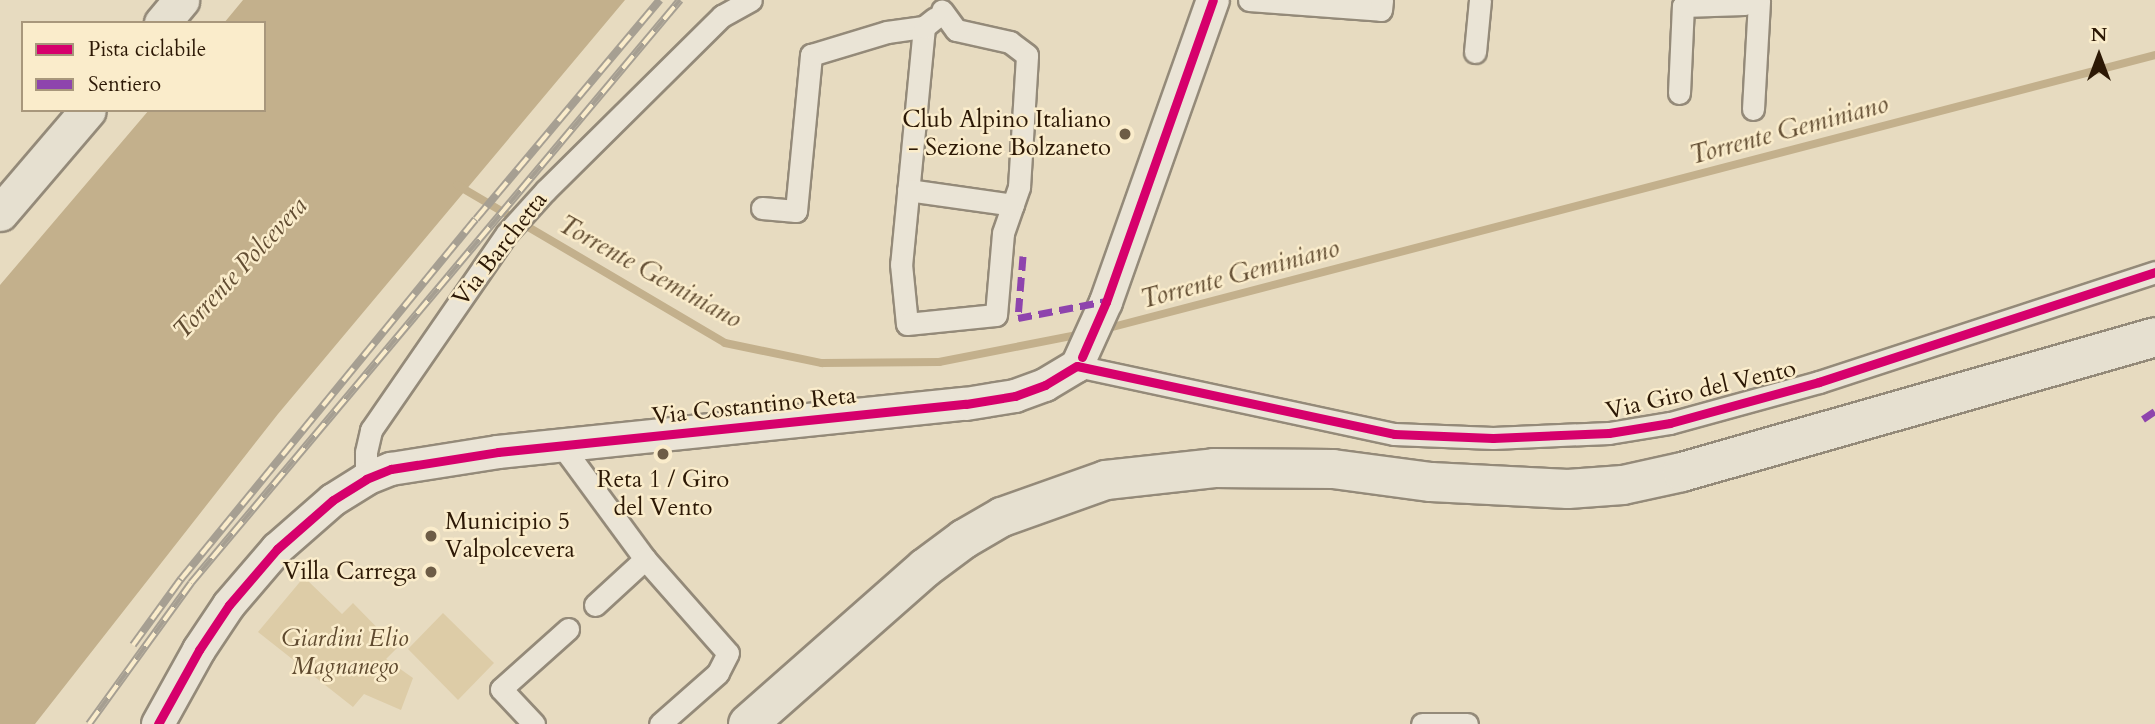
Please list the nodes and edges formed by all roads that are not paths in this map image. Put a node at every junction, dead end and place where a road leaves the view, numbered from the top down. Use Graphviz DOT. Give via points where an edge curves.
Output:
graph roads {
  1 [pos="181,0"];
  2 [pos="751,0"];
  3 [pos="1213,0"];
  4 [pos="1249,0"];
  5 [pos="1382,0"];
  6 [pos="1480,0"];
  7 [pos="1751,0"];
  8 [pos="1759,0"];
  9 [pos="941,6"];
  10 [pos="164,21"];
  11 [pos="924,27"];
  12 [pos="1475,52"];
  13 [pos="1679,93"];
  14 [pos="1753,109"];
  15 [pos="86,112"];
  16 [pos="908,190"];
  17 [pos="1013,205"];
  18 [pos="762,208"];
  19 [pos="0,214"];
  20 [pos="2155,272"];
  21 [pos="2155,337"];
  22 [pos="1080,362"];
  23 [pos="562,446"];
  24 [pos="366,479"];
  25 [pos="645,559"];
  26 [pos="595,605"];
  27 [pos="568,629"];
  28 [pos="158,724"];
  29 [pos="534,724"];
  30 [pos="660,724"];
  31 [pos="748,724"];
  32 [pos="1422,724"];
  33 [pos="1467,724"];
  1 -- 10 [label="main road"];
  2 -- 24 [label="street, Via Barchetta" via="722,16 507,233 371,430"];
  3 -- 22 [label="main road" via="1106,302"];
  4 -- 5 [label="street" via="1381,10"];
  6 -- 12 [label="street"];
  7 -- 13 [label="street" via="1683,6"];
  8 -- 14 [label="street"];
  9 -- 11 [label="street"];
  9 -- 17 [label="street" via="956,30 1010,42 1027,55 1019,187"];
  11 -- 16 [label="street"];
  11 -- 18 [label="street" via="811,55 796,211"];
  15 -- 19 [label="main road"];
  16 -- 17 [label="street"];
  16 -- 17 [label="street" via="901,264 907,324 996,314 1003,233"];
  20 -- 22 [label="street, Via Giro del Vento" via="1819,382 1681,420 1609,433 1493,438 1394,434"];
  21 -- 31 [label="highway" via="1623,485 1568,489 1431,482 1332,469 1214,468 1106,480 1002,517 964,539"];
  22 -- 23 [label="main road, Via Costantino Reta" via="1045,385 1015,396 966,404"];
  23 -- 24 [label="main road, Via Costantino Reta" via="444,459"];
  23 -- 25 [label="street"];
  24 -- 28 [label="main road, Via Costantino Reta" via="333,500 277,549 229,605"];
  25 -- 26 [label="street"];
  25 -- 30 [label="street" via="728,653 718,673"];
  27 -- 29 [label="street" via="501,689"];
  32 -- 33 [label="street"];
}
